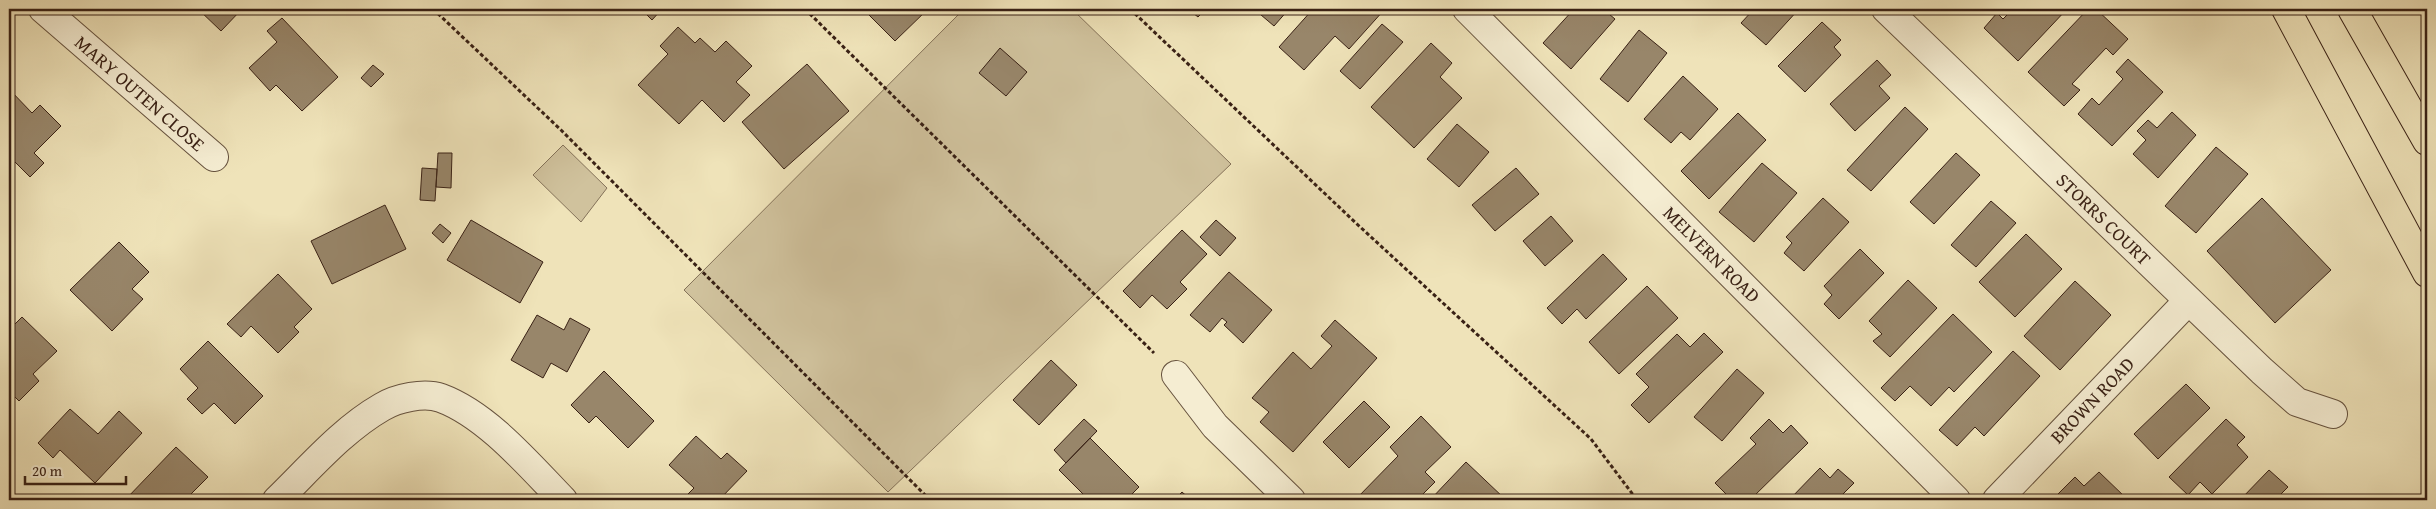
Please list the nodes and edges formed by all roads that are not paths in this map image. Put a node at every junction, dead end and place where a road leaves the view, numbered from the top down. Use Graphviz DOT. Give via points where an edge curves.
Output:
graph roads {
  1 [pos="43,9"];
  2 [pos="1467,9"];
  3 [pos="1886,9"];
  4 [pos="2286,9"];
  5 [pos="2352,9"];
  6 [pos="2427,141"];
  7 [pos="214,157"];
  8 [pos="2427,273"];
  9 [pos="2188,300"];
  10 [pos="1176,375"];
  11 [pos="2333,414"];
  12 [pos="277,500"];
  13 [pos="563,500"];
  14 [pos="1291,500"];
  15 [pos="1956,500"];
  16 [pos="1997,500"];
  1 -- 7 [label="street, MARY OUTEN CLOSE"];
  2 -- 15 [label="street, MELVERN ROAD"];
  3 -- 9 [label="street, STORRS COURT"];
  4 -- 8 [label="highway"];
  5 -- 6 [label="highway"];
  9 -- 11 [label="street, STORRS COURT" via="2297,402"];
  9 -- 16 [label="street, BROWN ROAD"];
  10 -- 14 [label="street" via="1215,426"];
  12 -- 13 [label="street" via="354,427 380,408 408,397 439,398 473,415"];
}
